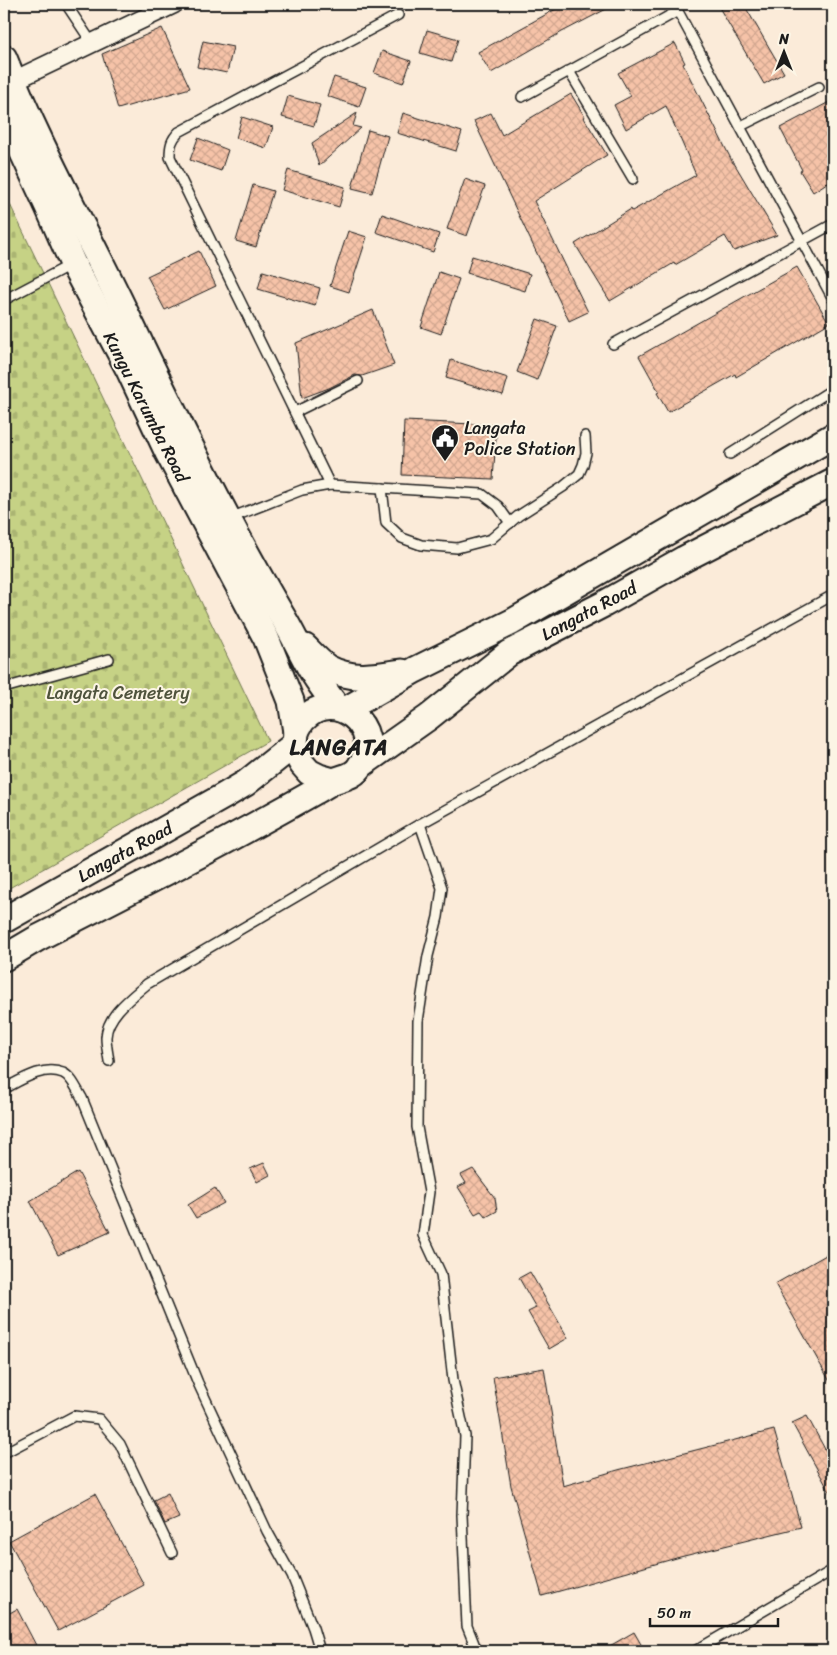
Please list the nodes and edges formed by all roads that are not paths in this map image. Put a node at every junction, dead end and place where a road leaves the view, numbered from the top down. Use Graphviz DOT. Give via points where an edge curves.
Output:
graph roads {
  1 [pos="66,4"];
  2 [pos="174,4"];
  3 [pos="676,7"];
  4 [pos="398,15"];
  5 [pos="92,43"];
  6 [pos="4,58"];
  7 [pos="569,71"];
  8 [pos="13,81"];
  9 [pos="819,87"];
  10 [pos="522,97"];
  11 [pos="4,112"];
  12 [pos="741,126"];
  13 [pos="633,179"];
  14 [pos="833,224"];
  15 [pos="802,240"];
  16 [pos="72,264"];
  17 [pos="833,299"];
  18 [pos="4,300"];
  19 [pos="613,344"];
  20 [pos="358,381"];
  21 [pos="833,389"];
  22 [pos="294,412"];
  23 [pos="585,436"];
  24 [pos="833,436"];
  25 [pos="730,454"];
  26 [pos="833,482"];
  27 [pos="330,485"];
  28 [pos="382,488"];
  29 [pos="227,519"];
  30 [pos="510,523"];
  31 [pos="833,595"];
  32 [pos="296,639"];
  33 [pos="109,659"];
  34 [pos="415,670"];
  35 [pos="4,688"];
  36 [pos="342,709"];
  37 [pos="296,738"];
  38 [pos="361,765"];
  39 [pos="333,781"];
  40 [pos="420,824"];
  41 [pos="4,920"];
  42 [pos="4,958"];
  43 [pos="109,1061"];
  44 [pos="4,1089"];
  45 [pos="4,1453"];
  46 [pos="172,1553"];
  47 [pos="833,1570"];
  48 [pos="320,1651"];
  49 [pos="477,1651"];
  50 [pos="694,1651"];
  1 -- 5 [label="lane"];
  2 -- 5 [label="street"];
  3 -- 7 [label="lane"];
  3 -- 12 [label="lane"];
  4 -- 22 [label="lane" via="179,132 170,146 170,157"];
  5 -- 8 [label="street"];
  6 -- 8 [label="main road"];
  7 -- 10 [label="lane"];
  7 -- 13 [label="lane"];
  8 -- 29 [label="main road"];
  9 -- 12 [label="lane"];
  11 -- 16 [label="main road, Kungu Karumba Road"];
  12 -- 15 [label="lane"];
  14 -- 15 [label="lane"];
  15 -- 17 [label="lane"];
  15 -- 19 [label="lane"];
  16 -- 18 [label="lane"];
  16 -- 37 [label="main road, Kungu Karumba Road" via="266,638 291,701"];
  20 -- 22 [label="lane"];
  21 -- 25 [label="lane"];
  22 -- 27 [label="lane"];
  23 -- 30 [label="lane" via="586,453 579,474"];
  24 -- 34 [label="main road, Langata Road" via="512,622"];
  26 -- 38 [label="main road, Langata Road" via="509,653 429,717"];
  27 -- 28 [label="lane"];
  27 -- 29 [label="lane" via="302,490"];
  28 -- 30 [label="lane" via="482,494 498,506"];
  28 -- 30 [label="lane" via="386,523 402,538 421,545 457,548 491,539"];
  29 -- 32 [label="main road"];
  31 -- 40 [label="lane"];
  32 -- 34 [label="main road" via="328,668 352,677"];
  32 -- 36 [label="main road" via="320,685"];
  33 -- 35 [label="lane"];
  34 -- 36 [label="main road"];
  36 -- 37 [label="main road" via="313,712 303,720"];
  36 -- 38 [label="main road" via="356,718 363,728 367,754"];
  37 -- 39 [label="main road" via="297,755 302,764 309,772"];
  37 -- 41 [label="main road, Langata Road" via="246,782"];
  38 -- 39 [label="main road" via="351,776"];
  39 -- 42 [label="main road, Langata Road" via="211,850"];
  40 -- 43 [label="lane" via="147,984 124,1003 110,1022 106,1036"];
  40 -- 49 [label="lane" via="442,888 418,1021 417,1127 429,1192 422,1235 441,1274 453,1380 465,1436 462,1515 467,1626"];
  44 -- 48 [label="lane" via="26,1077 49,1072 63,1074 71,1080 82,1098 198,1383 267,1531 292,1576"];
  45 -- 46 [label="lane" via="74,1416 99,1419 120,1444"];
  47 -- 50 [label="lane"];
}
